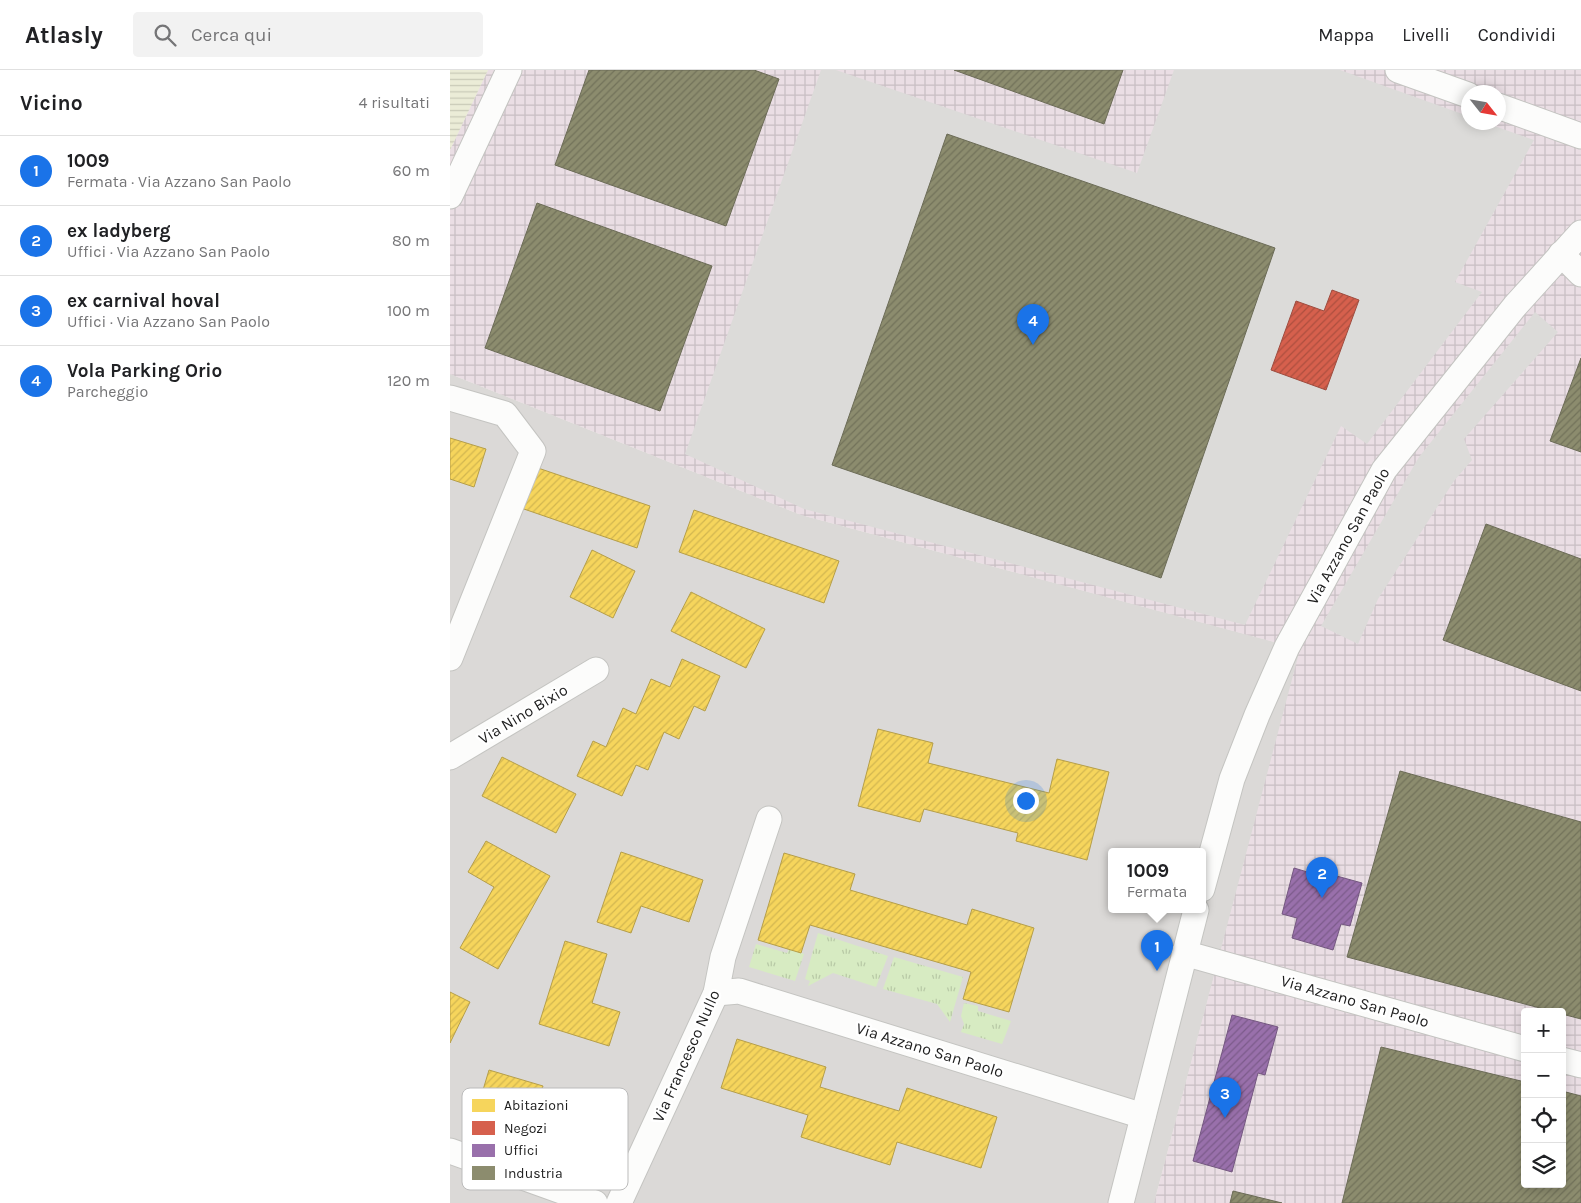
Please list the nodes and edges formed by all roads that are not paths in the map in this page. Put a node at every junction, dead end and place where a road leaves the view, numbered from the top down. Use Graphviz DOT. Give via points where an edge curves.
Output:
graph roads {
  1 [pos="510,70"];
  2 [pos="1398,70"];
  3 [pos="1461,92"];
  4 [pos="1506,109"];
  5 [pos="1581,136"];
  6 [pos="450,196"];
  7 [pos="1581,233"];
  8 [pos="1561,254"];
  9 [pos="1581,274"];
  10 [pos="450,398"];
  11 [pos="450,658"];
  12 [pos="596,670"];
  13 [pos="450,757"];
  14 [pos="769,819"];
  15 [pos="1206,874"];
  16 [pos="1195,913"];
  17 [pos="1184,954"];
  18 [pos="716,993"];
  19 [pos="1521,1048"];
  20 [pos="1566,1061"];
  21 [pos="1581,1065"];
  22 [pos="1144,1116"];
  23 [pos="450,1151"];
  24 [pos="462,1155"];
  25 [pos="628,1184"];
  26 [pos="560,1190"];
  27 [pos="625,1190"];
  28 [pos="596,1203"];
  29 [pos="619,1203"];
  30 [pos="1121,1203"];
  1 -- 6 [label="street"];
  2 -- 3 [label="street"];
  4 -- 5 [label="street"];
  7 -- 8 [label="street, Via Azzano San Paolo"];
  8 -- 9 [label="street"];
  8 -- 15 [label="street, Via Azzano San Paolo" via="1514,306 1384,470 1287,647 1257,714 1232,779"];
  10 -- 11 [label="street" via="505,414 533,451"];
  12 -- 13 [label="street, Via Nino Bixio"];
  14 -- 18 [label="street, Via Francesco Nullo" via="723,957"];
  16 -- 17 [label="street"];
  17 -- 19 [label="street, Via Azzano San Paolo"];
  17 -- 22 [label="street"];
  18 -- 22 [label="street, Via Azzano San Paolo" via="739,991"];
  18 -- 25 [label="street, Via Francesco Nullo"];
  20 -- 21 [label="street"];
  22 -- 30 [label="street"];
  23 -- 24 [label="street"];
  26 -- 28 [label="street"];
  27 -- 29 [label="street, Via Francesco Nullo"];
}
